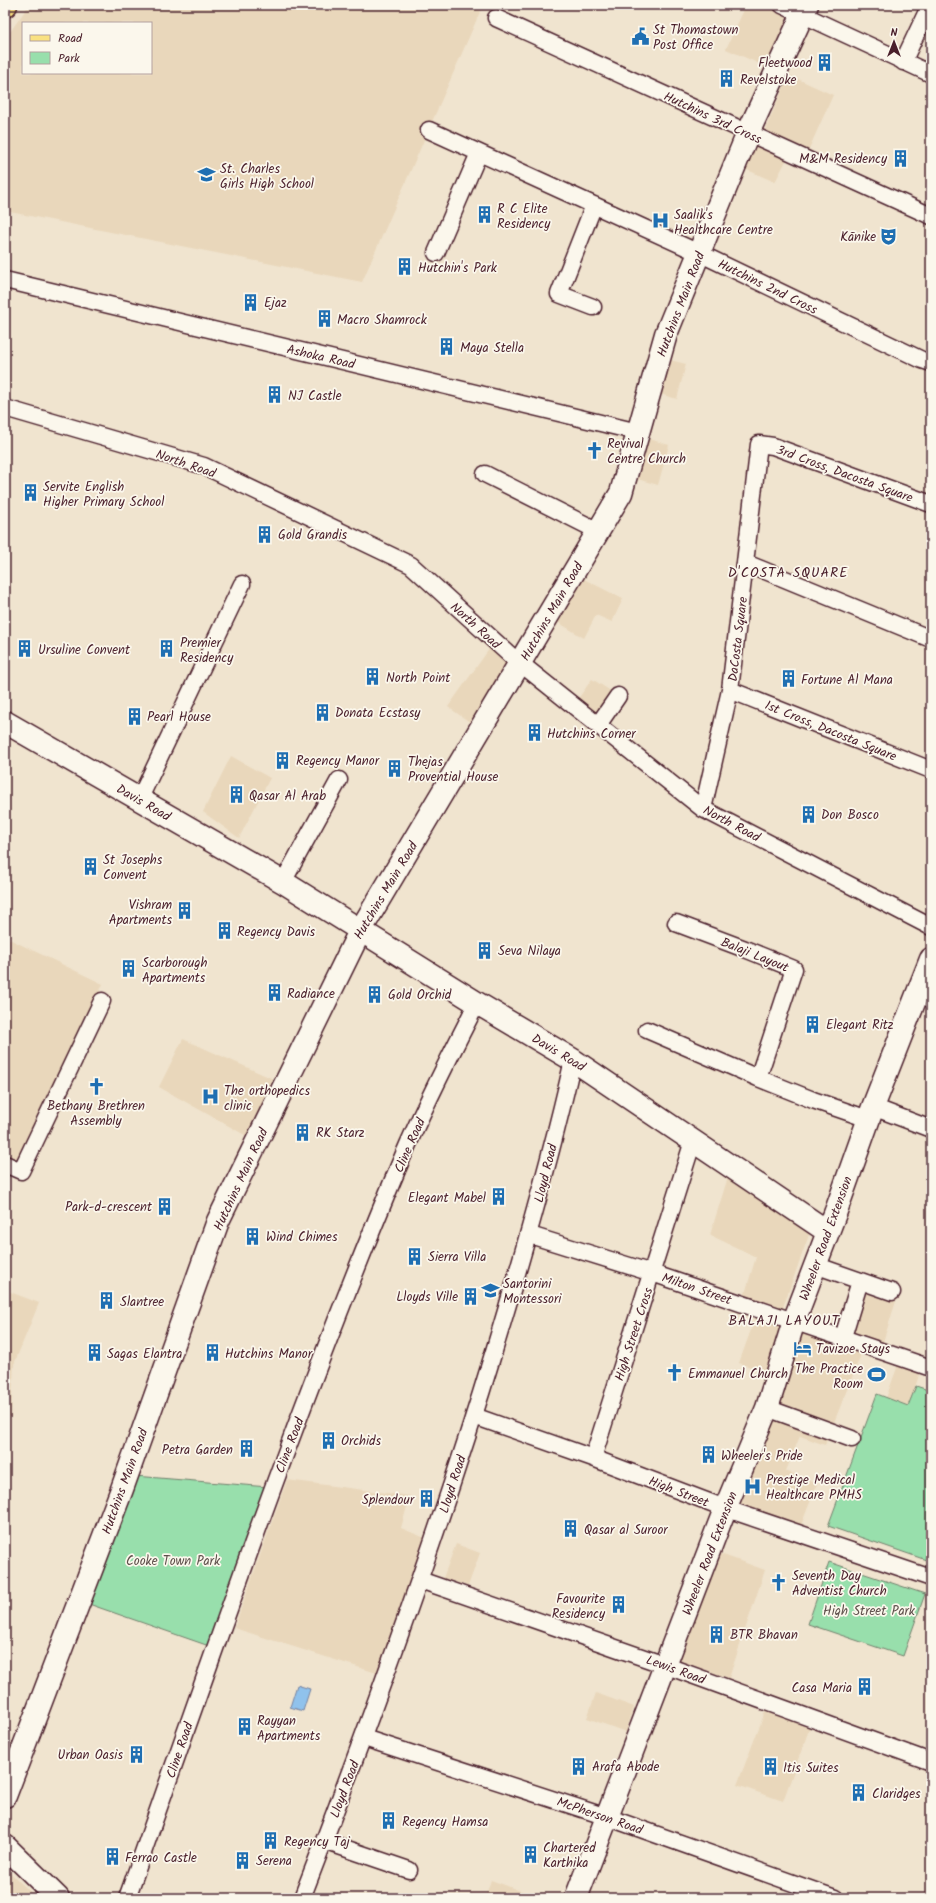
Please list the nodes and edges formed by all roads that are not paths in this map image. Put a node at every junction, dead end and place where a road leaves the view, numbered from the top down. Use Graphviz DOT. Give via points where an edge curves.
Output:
graph roads {
  1 [pos="782,5"];
  2 [pos="930,5"];
  3 [pos="805,10"];
  4 [pos="496,18"];
  5 [pos="904,62"];
  6 [pos="931,74"];
  7 [pos="429,130"];
  8 [pos="748,133"];
  9 [pos="479,153"];
  10 [pos="594,205"];
  11 [pos="931,216"];
  12 [pos="436,253"];
  13 [pos="699,253"];
  14 [pos="5,280"];
  15 [pos="593,307"];
  16 [pos="931,363"];
  17 [pos="5,408"];
  18 [pos="638,432"];
  19 [pos="759,444"];
  20 [pos="485,474"];
  21 [pos="931,504"];
  22 [pos="598,531"];
  23 [pos="746,563"];
  24 [pos="242,584"];
  25 [pos="931,639"];
  26 [pos="521,663"];
  27 [pos="730,690"];
  28 [pos="618,696"];
  29 [pos="5,722"];
  30 [pos="598,725"];
  31 [pos="931,770"];
  32 [pos="339,780"];
  33 [pos="139,800"];
  34 [pos="702,808"];
  35 [pos="283,882"];
  36 [pos="676,923"];
  37 [pos="931,927"];
  38 [pos="360,931"];
  39 [pos="931,959"];
  40 [pos="102,1002"];
  41 [pos="476,1004"];
  42 [pos="647,1030"];
  43 [pos="573,1060"];
  44 [pos="758,1078"];
  45 [pos="871,1113"];
  46 [pos="931,1129"];
  47 [pos="693,1141"];
  48 [pos="5,1164"];
  49 [pos="828,1232"];
  50 [pos="530,1234"];
  51 [pos="815,1265"];
  52 [pos="652,1273"];
  53 [pos="860,1281"];
  54 [pos="892,1292"];
  55 [pos="794,1321"];
  56 [pos="843,1337"];
  57 [pos="931,1368"];
  58 [pos="766,1408"];
  59 [pos="474,1416"];
  60 [pos="852,1439"];
  61 [pos="593,1458"];
  62 [pos="725,1509"];
  63 [pos="931,1578"];
  64 [pos="420,1580"];
  65 [pos="665,1665"];
  66 [pos="364,1738"];
  67 [pos="931,1762"];
  68 [pos="5,1796"];
  69 [pos="607,1817"];
  70 [pos="324,1840"];
  71 [pos="5,1846"];
  72 [pos="409,1870"];
  73 [pos="58,1898"];
  74 [pos="127,1898"];
  75 [pos="302,1898"];
  76 [pos="576,1898"];
  77 [pos="835,1898"];
  1 -- 3 [label="street"];
  2 -- 5 [label="street"];
  3 -- 5 [label="street"];
  3 -- 8 [label="street, Hutchins Main Road"];
  4 -- 8 [label="street, Hutchins 3rd Cross"];
  5 -- 6 [label="street"];
  7 -- 9 [label="street, Hutchins 2nd Cross"];
  8 -- 11 [label="street, Hutchins 3rd Cross"];
  8 -- 13 [label="street, Hutchins Main Road"];
  9 -- 10 [label="street, Hutchins 2nd Cross"];
  9 -- 12 [label="street"];
  10 -- 13 [label="street, Hutchins 2nd Cross"];
  10 -- 15 [label="street" via="559,294"];
  13 -- 16 [label="street, Hutchins 2nd Cross"];
  13 -- 18 [label="street, Hutchins Main Road" via="666,334"];
  14 -- 18 [label="street, Ashoka Road"];
  17 -- 26 [label="street, North Road" via="204,466 411,565"];
  18 -- 22 [label="street, Hutchins Main Road" via="620,493"];
  19 -- 21 [label="street, 3rd Cross, Dacosta Square" via="773,446"];
  19 -- 23 [label="street, DaCosta Square"];
  20 -- 22 [label="street"];
  22 -- 26 [label="street, Hutchins Main Road"];
  23 -- 25 [label="street"];
  23 -- 27 [label="street, DaCosta Square"];
  24 -- 33 [label="street"];
  26 -- 30 [label="street, North Road"];
  26 -- 38 [label="street, Hutchins Main Road"];
  27 -- 31 [label="street, 1st Cross, Dacosta Square"];
  27 -- 34 [label="street, DaCosta Square"];
  28 -- 30 [label="street"];
  29 -- 33 [label="street, Davis Road"];
  30 -- 34 [label="street, North Road"];
  32 -- 35 [label="street"];
  33 -- 35 [label="street, Davis Road"];
  34 -- 37 [label="street, North Road"];
  35 -- 38 [label="street, Davis Road"];
  36 -- 44 [label="street, Balaji Layout" via="746,948 794,969"];
  38 -- 41 [label="street, Davis Road"];
  38 -- 68 [label="street, Hutchins Main Road" via="218,1221 119,1496"];
  39 -- 45 [label="street, Wheeler Road Extension"];
  40 -- 48 [label="street" via="21,1171"];
  41 -- 43 [label="street, Davis Road"];
  41 -- 74 [label="street, Cline Road" via="404,1154 338,1316 266,1505"];
  42 -- 44 [label="street"];
  43 -- 47 [label="street, Davis Road"];
  43 -- 50 [label="street, Lloyd Road"];
  44 -- 45 [label="street" via="813,1100"];
  45 -- 46 [label="street"];
  45 -- 49 [label="street, Wheeler Road Extension"];
  47 -- 49 [label="street, Davis Road"];
  47 -- 52 [label="street, High Street Cross"];
  49 -- 51 [label="street, Wheeler Road Extension"];
  50 -- 52 [label="street, Milton Street"];
  50 -- 59 [label="street, Lloyd Road"];
  51 -- 53 [label="street"];
  51 -- 55 [label="street, Wheeler Road Extension"];
  52 -- 55 [label="street, Milton Street"];
  52 -- 61 [label="street, High Street Cross"];
  53 -- 54 [label="street"];
  53 -- 56 [label="street"];
  55 -- 56 [label="street, Milton Street"];
  55 -- 58 [label="street, Wheeler Road Extension"];
  56 -- 57 [label="street, Milton Street"];
  58 -- 60 [label="street"];
  58 -- 62 [label="street, Wheeler Road Extension"];
  59 -- 61 [label="street, High Street"];
  59 -- 64 [label="street, Lloyd Road"];
  61 -- 62 [label="street, High Street"];
  62 -- 63 [label="street, High Street"];
  62 -- 65 [label="street, Wheeler Road Extension"];
  64 -- 65 [label="street, Lewis Road"];
  64 -- 66 [label="street, Lloyd Road"];
  65 -- 67 [label="street, Lewis Road"];
  65 -- 69 [label="street, Wheeler Road Extension"];
  66 -- 69 [label="street, McPherson Road"];
  66 -- 70 [label="street, Lloyd Road"];
  69 -- 76 [label="street, Wheeler Road Extension"];
  69 -- 77 [label="street, McPherson Road"];
  70 -- 72 [label="street"];
  70 -- 75 [label="street, Lloyd Road"];
  71 -- 73 [label="street"];
}
